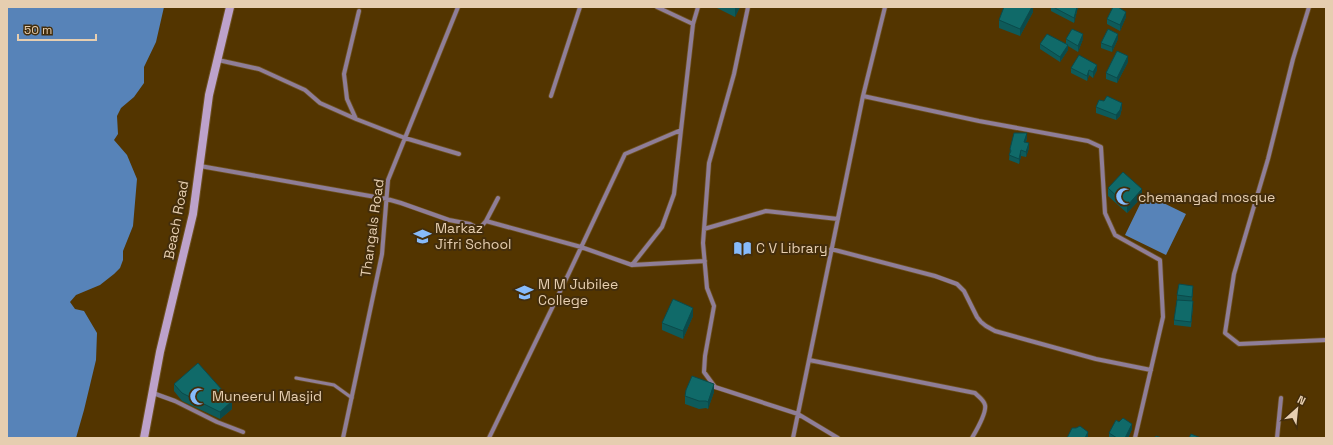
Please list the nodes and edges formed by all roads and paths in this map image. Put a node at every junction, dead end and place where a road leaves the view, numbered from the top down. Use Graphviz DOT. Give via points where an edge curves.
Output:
graph roads {
  1 [pos="230,7"];
  2 [pos="458,7"];
  3 [pos="580,7"];
  4 [pos="657,7"];
  5 [pos="698,7"];
  6 [pos="748,7"];
  7 [pos="885,7"];
  8 [pos="1308,7"];
  9 [pos="359,10"];
  10 [pos="693,24"];
  11 [pos="218,60"];
  12 [pos="551,96"];
  13 [pos="862,96"];
  14 [pos="356,119"];
  15 [pos="681,130"];
  16 [pos="405,138"];
  17 [pos="459,154"];
  18 [pos="200,166"];
  19 [pos="498,198"];
  20 [pos="387,199"];
  21 [pos="838,219"];
  22 [pos="486,220"];
  23 [pos="704,230"];
  24 [pos="581,247"];
  25 [pos="832,250"];
  26 [pos="705,261"];
  27 [pos="632,265"];
  28 [pos="1326,340"];
  29 [pos="809,360"];
  30 [pos="1151,370"];
  31 [pos="296,378"];
  32 [pos="153,393"];
  33 [pos="352,398"];
  34 [pos="1281,398"];
  35 [pos="798,414"];
  36 [pos="243,432"];
  37 [pos="144,438"];
  38 [pos="343,438"];
  39 [pos="489,438"];
  40 [pos="793,438"];
  41 [pos="838,438"];
  42 [pos="972,438"];
  43 [pos="1135,438"];
  44 [pos="1277,438"];
  1 -- 11 [label="main road, Beach Road"];
  2 -- 16 [label="street, Thangals Road"];
  3 -- 12 [label="street"];
  4 -- 10 [label="street"];
  5 -- 10 [label="street"];
  6 -- 23 [label="street" via="734,74 709,163"];
  7 -- 13 [label="street"];
  8 -- 28 [label="street" via="1268,159 1234,274 1225,333 1239,344"];
  9 -- 14 [label="street" via="344,74 347,99"];
  10 -- 15 [label="street"];
  11 -- 14 [label="street" via="259,69 305,90 320,103"];
  11 -- 18 [label="main road, Beach Road" via="209,95"];
  13 -- 21 [label="street"];
  13 -- 30 [label="street" via="1088,141 1101,147 1105,214 1115,236 1160,260 1163,317"];
  14 -- 16 [label="street"];
  15 -- 24 [label="street" via="624,154"];
  15 -- 27 [label="street" via="674,194 662,228"];
  16 -- 17 [label="street"];
  16 -- 20 [label="street, Thangals Road" via="388,180"];
  18 -- 20 [label="street"];
  18 -- 32 [label="main road, Beach Road" via="193,214 160,352"];
  19 -- 22 [label="street"];
  20 -- 22 [label="street" via="479,229"];
  20 -- 33 [label="street, Thangals Road" via="382,254"];
  21 -- 23 [label="street" via="766,211"];
  21 -- 25 [label="street"];
  22 -- 24 [label="street"];
  23 -- 26 [label="street"];
  24 -- 27 [label="street"];
  24 -- 39 [label="street"];
  25 -- 29 [label="street"];
  25 -- 30 [label="street" via="957,284 964,291 981,322 995,330 1096,359"];
  26 -- 27 [label="street"];
  26 -- 35 [label="street" via="707,288 714,306 704,372 715,387"];
  29 -- 35 [label="street"];
  29 -- 42 [label="street" via="975,393 985,405"];
  30 -- 43 [label="street"];
  31 -- 33 [label="lane" via="334,385"];
  32 -- 36 [label="street"];
  32 -- 37 [label="main road, Beach Road"];
  33 -- 38 [label="street, Thangals Road"];
  34 -- 44 [label="street"];
  35 -- 40 [label="street"];
  35 -- 41 [label="street"];
}
